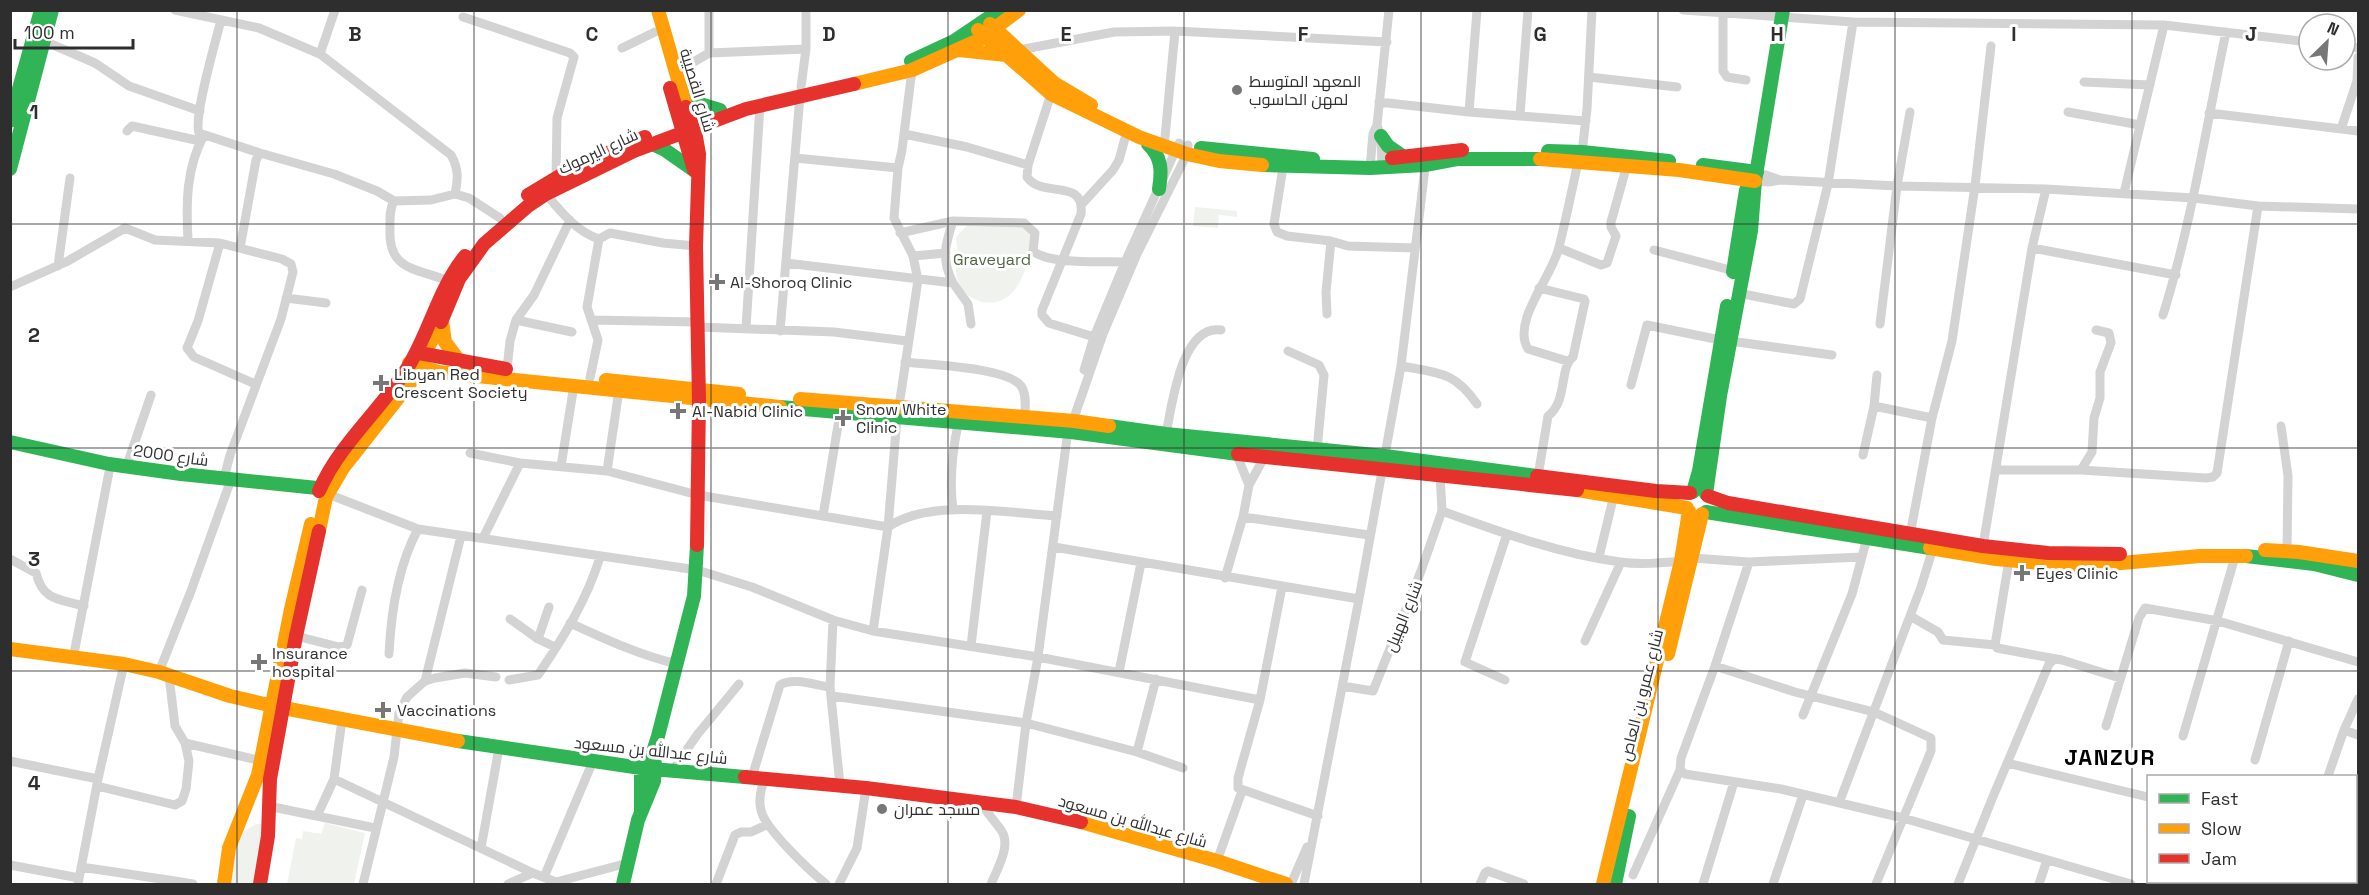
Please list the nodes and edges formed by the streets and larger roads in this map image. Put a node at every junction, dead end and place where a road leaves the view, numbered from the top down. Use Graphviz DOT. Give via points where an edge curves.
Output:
graph roads {
  1 [pos="41,10"];
  2 [pos="52,10"];
  3 [pos="175,10"];
  4 [pos="335,10"];
  5 [pos="649,10"];
  6 [pos="658,10"];
  7 [pos="709,10"];
  8 [pos="806,10"];
  9 [pos="1000,10"];
  10 [pos="1389,10"];
  11 [pos="1477,10"];
  12 [pos="1528,10"];
  13 [pos="1592,10"];
  14 [pos="1683,10"];
  15 [pos="194,12"];
  16 [pos="1017,12"];
  17 [pos="1778,13"];
  18 [pos="1724,14"];
  19 [pos="463,17"];
  20 [pos="221,20"];
  21 [pos="1853,21"];
  22 [pos="2164,25"];
  23 [pos="985,28"];
  24 [pos="1175,31"];
  25 [pos="655,32"];
  26 [pos="2226,32"];
  27 [pos="44,41"];
  28 [pos="2297,41"];
  29 [pos="1387,42"];
  30 [pos="1991,46"];
  31 [pos="622,48"];
  32 [pos="806,49"];
  33 [pos="959,50"];
  34 [pos="1013,50"];
  35 [pos="709,53"];
  36 [pos="320,54"];
  37 [pos="2358,57"];
  38 [pos="912,70"];
  39 [pos="1589,77"];
  40 [pos="676,78"];
  41 [pos="1746,80"];
  42 [pos="2084,82"];
  43 [pos="2150,86"];
  44 [pos="1677,87"];
  45 [pos="801,92"];
  46 [pos="1052,94"];
  47 [pos="1379,102"];
  48 [pos="760,105"];
  49 [pos="720,110"];
  50 [pos="200,111"];
  51 [pos="2068,111"];
  52 [pos="1468,112"];
  53 [pos="1910,112"];
  54 [pos="2209,113"];
  55 [pos="1520,115"];
  56 [pos="10,121"];
  57 [pos="1586,121"];
  58 [pos="2140,125"];
  59 [pos="686,127"];
  60 [pos="2341,129"];
  61 [pos="1379,130"];
  62 [pos="128,131"];
  63 [pos="2358,131"];
  64 [pos="904,134"];
  65 [pos="1133,134"];
  66 [pos="202,138"];
  67 [pos="652,144"];
  68 [pos="1177,147"];
  69 [pos="261,153"];
  70 [pos="1404,157"];
  71 [pos="1580,157"];
  72 [pos="795,158"];
  73 [pos="1426,159"];
  74 [pos="1377,163"];
  75 [pos="1028,165"];
  76 [pos="1627,165"];
  77 [pos="1283,167"];
  78 [pos="898,168"];
  79 [pos="10,169"];
  80 [pos="697,176"];
  81 [pos="1753,176"];
  82 [pos="70,177"];
  83 [pos="556,177"];
  84 [pos="1828,183"];
  85 [pos="1897,186"];
  86 [pos="1975,186"];
  87 [pos="1159,189"];
  88 [pos="2046,189"];
  89 [pos="2124,193"];
  90 [pos="546,194"];
  91 [pos="454,195"];
  92 [pos="2194,198"];
  93 [pos="394,201"];
  94 [pos="1082,204"];
  95 [pos="2258,206"];
  96 [pos="2358,209"];
  97 [pos="500,218"];
  98 [pos="570,220"];
  99 [pos="953,221"];
  100 [pos="900,233"];
  101 [pos="598,239"];
  102 [pos="188,240"];
  103 [pos="1331,241"];
  104 [pos="220,243"];
  105 [pos="696,246"];
  106 [pos="240,248"];
  107 [pos="1415,248"];
  108 [pos="1559,248"];
  109 [pos="2032,248"];
  110 [pos="1654,250"];
  111 [pos="945,253"];
  112 [pos="913,256"];
  113 [pos="1064,260"];
  114 [pos="1125,262"];
  115 [pos="786,263"];
  116 [pos="58,266"];
  117 [pos="1734,271"];
  118 [pos="2176,275"];
  119 [pos="446,280"];
  120 [pos="918,280"];
  121 [pos="953,283"];
  122 [pos="10,287"];
  123 [pos="1539,288"];
  124 [pos="1738,293"];
  125 [pos="286,298"];
  126 [pos="326,303"];
  127 [pos="1327,314"];
  128 [pos="2163,315"];
  129 [pos="442,320"];
  130 [pos="516,320"];
  131 [pos="591,321"];
  132 [pos="971,324"];
  133 [pos="1880,324"];
  134 [pos="698,325"];
  135 [pos="746,328"];
  136 [pos="1221,330"];
  137 [pos="2096,330"];
  138 [pos="780,331"];
  139 [pos="572,332"];
  140 [pos="1094,337"];
  141 [pos="1725,340"];
  142 [pos="907,341"];
  143 [pos="1288,351"];
  144 [pos="1832,355"];
  145 [pos="418,359"];
  146 [pos="1567,361"];
  147 [pos="460,362"];
  148 [pos="905,362"];
  149 [pos="1401,366"];
  150 [pos="507,369"];
  151 [pos="1877,375"];
  152 [pos="590,378"];
  153 [pos="255,384"];
  154 [pos="574,385"];
  155 [pos="1631,385"];
  156 [pos="619,390"];
  157 [pos="699,394"];
  158 [pos="151,395"];
  159 [pos="1477,404"];
  160 [pos="1874,406"];
  161 [pos="898,412"];
  162 [pos="840,413"];
  163 [pos="1025,418"];
  164 [pos="1932,418"];
  165 [pos="958,424"];
  166 [pos="2281,426"];
  167 [pos="1069,429"];
  168 [pos="1166,434"];
  169 [pos="10,442"];
  170 [pos="1317,450"];
  171 [pos="10,451"];
  172 [pos="470,453"];
  173 [pos="1236,453"];
  174 [pos="1863,455"];
  175 [pos="1265,456"];
  176 [pos="1383,462"];
  177 [pos="520,463"];
  178 [pos="127,465"];
  179 [pos="561,466"];
  180 [pos="1996,470"];
  181 [pos="2081,470"];
  182 [pos="607,471"];
  183 [pos="109,472"];
  184 [pos="1440,474"];
  185 [pos="1538,476"];
  186 [pos="227,481"];
  187 [pos="1249,485"];
  188 [pos="325,493"];
  189 [pos="1699,494"];
  190 [pos="698,495"];
  191 [pos="1614,495"];
  192 [pos="953,510"];
  193 [pos="987,511"];
  194 [pos="1442,511"];
  195 [pos="1696,511"];
  196 [pos="823,516"];
  197 [pos="1057,516"];
  198 [pos="1243,517"];
  199 [pos="888,527"];
  200 [pos="418,529"];
  201 [pos="1507,534"];
  202 [pos="1369,535"];
  203 [pos="1910,535"];
  204 [pos="461,536"];
  205 [pos="483,538"];
  206 [pos="1867,538"];
  207 [pos="1983,546"];
  208 [pos="1054,547"];
  209 [pos="1933,548"];
  210 [pos="2287,551"];
  211 [pos="600,557"];
  212 [pos="1599,557"];
  213 [pos="1862,557"];
  214 [pos="2235,557"];
  215 [pos="10,559"];
  216 [pos="1686,560"];
  217 [pos="2009,560"];
  218 [pos="2358,561"];
  219 [pos="1621,562"];
  220 [pos="1749,562"];
  221 [pos="1141,563"];
  222 [pos="697,570"];
  223 [pos="2358,575"];
  224 [pos="1225,578"];
  225 [pos="1282,587"];
  226 [pos="362,590"];
  227 [pos="1359,599"];
  228 [pos="84,606"];
  229 [pos="549,607"];
  230 [pos="1910,616"];
  231 [pos="510,619"];
  232 [pos="833,620"];
  233 [pos="2218,621"];
  234 [pos="570,623"];
  235 [pos="873,631"];
  236 [pos="296,636"];
  237 [pos="538,639"];
  238 [pos="1585,641"];
  239 [pos="2289,641"];
  240 [pos="1995,645"];
  241 [pos="971,646"];
  242 [pos="555,647"];
  243 [pos="10,649"];
  244 [pos="389,654"];
  245 [pos="1038,657"];
  246 [pos="73,659"];
  247 [pos="2053,660"];
  248 [pos="2358,662"];
  249 [pos="124,664"];
  250 [pos="677,664"];
  251 [pos="1715,666"];
  252 [pos="1119,672"];
  253 [pos="164,674"];
  254 [pos="496,677"];
  255 [pos="2120,678"];
  256 [pos="1156,679"];
  257 [pos="509,680"];
  258 [pos="1505,680"];
  259 [pos="425,681"];
  260 [pos="739,684"];
  261 [pos="1342,687"];
  262 [pos="831,692"];
  263 [pos="1812,695"];
  264 [pos="2358,699"];
  265 [pos="1260,700"];
  266 [pos="278,707"];
  267 [pos="1874,712"];
  268 [pos="1803,715"];
  269 [pos="342,720"];
  270 [pos="1026,723"];
  271 [pos="2106,726"];
  272 [pos="2344,730"];
  273 [pos="396,731"];
  274 [pos="2358,735"];
  275 [pos="2183,736"];
  276 [pos="185,743"];
  277 [pos="499,748"];
  278 [pos="1137,752"];
  279 [pos="652,755"];
  280 [pos="2255,760"];
  281 [pos="10,761"];
  282 [pos="262,761"];
  283 [pos="593,761"];
  284 [pos="2007,763"];
  285 [pos="641,768"];
  286 [pos="1183,768"];
  287 [pos="657,769"];
  288 [pos="673,770"];
  289 [pos="1680,770"];
  290 [pos="2329,775"];
  291 [pos="334,778"];
  292 [pos="758,778"];
  293 [pos="97,782"];
  294 [pos="1734,782"];
  295 [pos="840,785"];
  296 [pos="866,788"];
  297 [pos="1242,790"];
  298 [pos="1803,795"];
  299 [pos="2147,797"];
  300 [pos="383,801"];
  301 [pos="981,803"];
  302 [pos="1839,803"];
  303 [pos="268,806"];
  304 [pos="1016,807"];
  305 [pos="641,810"];
  306 [pos="241,816"];
  307 [pos="316,816"];
  308 [pos="1318,816"];
  309 [pos="1903,818"];
  310 [pos="267,821"];
  311 [pos="766,825"];
  312 [pos="375,828"];
  313 [pos="1314,831"];
  314 [pos="1977,838"];
  315 [pos="481,848"];
  316 [pos="2047,860"];
  317 [pos="1217,861"];
  318 [pos="628,863"];
  319 [pos="10,865"];
  320 [pos="81,867"];
  321 [pos="533,873"];
  322 [pos="1634,875"];
  323 [pos="544,877"];
  324 [pos="78,881"];
  325 [pos="175,883"];
  326 [pos="555,883"];
  327 [pos="2129,884"];
  328 [pos="193,885"];
  329 [pos="224,885"];
  330 [pos="260,885"];
  331 [pos="363,885"];
  332 [pos="508,885"];
  333 [pos="623,885"];
  334 [pos="716,885"];
  335 [pos="826,885"];
  336 [pos="839,885"];
  337 [pos="992,885"];
  338 [pos="1286,885"];
  339 [pos="1291,885"];
  340 [pos="1304,885"];
  341 [pos="1480,885"];
  342 [pos="1524,885"];
  343 [pos="1603,885"];
  344 [pos="1616,885"];
  345 [pos="1703,885"];
  346 [pos="1773,885"];
  347 [pos="1876,885"];
  348 [pos="1958,885"];
  349 [pos="2039,885"];
  1 -- 56 [label="street"];
  2 -- 27 [label="street"];
  3 -- 15 [label="street"];
  4 -- 36 [label="street"];
  5 -- 25 [label="street"];
  6 -- 40 [label="street, شارع القصيبة"];
  7 -- 35 [label="street"];
  8 -- 32 [label="street"];
  9 -- 23 [label="street, شارع اليرموك"];
  10 -- 29 [label="street"];
  11 -- 52 [label="street"];
  12 -- 55 [label="street"];
  13 -- 39 [label="street"];
  14 -- 18 [label="street"];
  15 -- 20 [label="street"];
  16 -- 23 [label="street, شارع اليرموك"];
  16 -- 34 [label="street" via="1012,26"];
  17 -- 18 [label="street"];
  17 -- 21 [label="street"];
  17 -- 81 [label="street"];
  18 -- 41 [label="street" via="1723,71 1727,77"];
  19 -- 83 [label="street" via="570,52 574,57 557,118"];
  20 -- 36 [label="street" via="259,28"];
  20 -- 50 [label="street"];
  21 -- 22 [label="street"];
  21 -- 84 [label="street"];
  22 -- 26 [label="street"];
  22 -- 43 [label="street"];
  23 -- 33 [label="street, شارع اليرموك"];
  23 -- 34 [label="street"];
  23 -- 45 [label="street, شارع اليرموك" via="914,60"];
  24 -- 29 [label="street"];
  24 -- 34 [label="street" via="1114,32"];
  24 -- 68 [label="street"];
  25 -- 31 [label="street"];
  25 -- 59 [label="street"];
  26 -- 28 [label="street"];
  26 -- 54 [label="street"];
  27 -- 50 [label="street" via="95,63 129,86"];
  27 -- 79 [label="street"];
  29 -- 47 [label="street"];
  30 -- 86 [label="street"];
  32 -- 35 [label="street"];
  32 -- 45 [label="street"];
  33 -- 34 [label="street"];
  33 -- 38 [label="street, شارع اليرموك"];
  34 -- 46 [label="street"];
  34 -- 68 [label="street" via="1066,92"];
  35 -- 40 [label="street"];
  36 -- 91 [label="street" via="451,155 457,169"];
  37 -- 60 [label="street" via="2357,81"];
  38 -- 45 [label="street, شارع اليرموك"];
  38 -- 64 [label="street"];
  39 -- 44 [label="street"];
  39 -- 57 [label="street"];
  40 -- 49 [label="street" via="700,104"];
  40 -- 59 [label="street, شارع القصيبة"];
  42 -- 43 [label="street"];
  43 -- 58 [label="street"];
  45 -- 48 [label="street, شارع اليرموك"];
  45 -- 49 [label="street, شارع اليرموك" via="745,101"];
  45 -- 72 [label="street"];
  46 -- 65 [label="street"];
  46 -- 75 [label="street"];
  47 -- 52 [label="street"];
  47 -- 61 [label="street"];
  48 -- 59 [label="street, شارع اليرموك"];
  48 -- 135 [label="street"];
  49 -- 59 [label="street, شارع اليرموك"];
  50 -- 66 [label="street" via="197,130"];
  51 -- 58 [label="street"];
  52 -- 55 [label="street"];
  53 -- 85 [label="street"];
  54 -- 60 [label="street"];
  54 -- 92 [label="street"];
  55 -- 57 [label="street"];
  57 -- 71 [label="street"];
  58 -- 89 [label="street"];
  59 -- 67 [label="street, شارع اليرموك"];
  59 -- 80 [label="street"];
  59 -- 83 [label="street, شارع اليرموك" via="618,147"];
  60 -- 63 [label="street"];
  61 -- 70 [label="street" via="1388,146"];
  61 -- 74 [label="street"];
  62 -- 66 [label="street" via="132,126"];
  64 -- 75 [label="street"];
  64 -- 78 [label="street"];
  65 -- 68 [label="street"];
  65 -- 87 [label="street" via="1158,154 1162,172"];
  65 -- 94 [label="street" via="1113,170"];
  66 -- 69 [label="street"];
  66 -- 102 [label="street" via="194,156 186,201"];
  67 -- 80 [label="street"];
  67 -- 90 [label="street, شارع اليرموك"];
  68 -- 74 [label="street"];
  68 -- 77 [label="street" via="1219,161"];
  68 -- 87 [label="street"];
  68 -- 167 [label="street"];
  69 -- 93 [label="street" via="334,174"];
  69 -- 106 [label="street" via="256,160"];
  70 -- 73 [label="street"];
  70 -- 74 [label="street"];
  71 -- 73 [label="street"];
  71 -- 76 [label="street"];
  71 -- 81 [label="street"];
  71 -- 108 [label="street"];
  72 -- 78 [label="street"];
  72 -- 115 [label="street"];
  73 -- 74 [label="street"];
  73 -- 107 [label="street"];
  74 -- 77 [label="street"];
  75 -- 94 [label="street" via="1030,182 1038,187 1070,191"];
  76 -- 81 [label="street"];
  76 -- 108 [label="street" via="1611,222 1616,236 1607,263 1601,265"];
  77 -- 103 [label="street" via="1274,224 1277,232"];
  78 -- 100 [label="street" via="894,218"];
  80 -- 105 [label="street"];
  81 -- 84 [label="street" via="1769,182"];
  81 -- 117 [label="street"];
  81 -- 124 [label="street" via="1751,231"];
  82 -- 116 [label="street"];
  83 -- 97 [label="street, شارع اليرموك"];
  84 -- 85 [label="street"];
  84 -- 124 [label="street" via="1800,299 1794,304"];
  85 -- 86 [label="street"];
  85 -- 133 [label="street"];
  86 -- 88 [label="street"];
  86 -- 164 [label="street" via="1952,341"];
  87 -- 114 [label="street"];
  88 -- 89 [label="street"];
  88 -- 109 [label="street"];
  89 -- 92 [label="street"];
  90 -- 98 [label="street"];
  90 -- 129 [label="street, شارع اليرموك" via="498,231 471,260"];
  91 -- 93 [label="street"];
  91 -- 97 [label="street" via="469,198"];
  92 -- 95 [label="street"];
  92 -- 118 [label="street"];
  93 -- 119 [label="street" via="389,239 394,257 402,264"];
  94 -- 113 [label="street"];
  95 -- 96 [label="street"];
  95 -- 181 [label="street" via="2217,473 2206,478"];
  97 -- 119 [label="street, شارع اليرموك"];
  98 -- 101 [label="street"];
  98 -- 130 [label="street" via="534,295"];
  99 -- 100 [label="street"];
  99 -- 111 [label="street"];
  99 -- 113 [label="street" via="1024,223 1035,233 1035,253"];
  100 -- 112 [label="street"];
  101 -- 105 [label="street" via="610,232"];
  101 -- 131 [label="street" via="588,307"];
  102 -- 104 [label="street"];
  102 -- 116 [label="street" via="155,240 124,228"];
  103 -- 107 [label="street" via="1347,246"];
  103 -- 127 [label="street"];
  104 -- 106 [label="street"];
  104 -- 153 [label="street" via="187,348 194,357"];
  105 -- 134 [label="street"];
  106 -- 125 [label="street" via="291,264 293,272"];
  107 -- 149 [label="street"];
  108 -- 123 [label="street"];
  109 -- 118 [label="street"];
  109 -- 180 [label="street"];
  110 -- 117 [label="street"];
  111 -- 112 [label="street"];
  111 -- 121 [label="street" via="945,267"];
  112 -- 120 [label="street"];
  113 -- 114 [label="street"];
  113 -- 140 [label="street" via="1042,315 1049,323"];
  114 -- 140 [label="street"];
  115 -- 120 [label="street"];
  115 -- 138 [label="street"];
  116 -- 122 [label="street"];
  117 -- 141 [label="street"];
  118 -- 128 [label="street"];
  119 -- 145 [label="street, شارع اليرموك"];
  120 -- 121 [label="street"];
  120 -- 142 [label="street"];
  121 -- 132 [label="street" via="968,304"];
  123 -- 146 [label="street" via="1523,341 1528,349"];
  123 -- 146 [label="street" via="1584,298 1573,357"];
  124 -- 141 [label="street"];
  125 -- 126 [label="street"];
  125 -- 153 [label="street"];
  129 -- 145 [label="street, شارع اليرموك"];
  129 -- 147 [label="street" via="445,342"];
  130 -- 139 [label="street"];
  130 -- 150 [label="street"];
  131 -- 134 [label="street"];
  131 -- 152 [label="street" via="597,340"];
  134 -- 135 [label="street"];
  134 -- 157 [label="street"];
  135 -- 138 [label="street"];
  136 -- 168 [label="street" via="1212,328 1199,335 1188,351"];
  137 -- 181 [label="street" via="2111,337 2100,372 2091,452"];
  138 -- 142 [label="street" via="834,332"];
  140 -- 167 [label="street"];
  141 -- 144 [label="street"];
  141 -- 155 [label="street" via="1647,325"];
  141 -- 189 [label="street" via="1699,471"];
  142 -- 148 [label="street"];
  143 -- 170 [label="street" via="1319,365 1324,375"];
  145 -- 147 [label="street"];
  145 -- 154 [label="street" via="438,372"];
  145 -- 188 [label="street, شارع اليرموك" via="395,404"];
  146 -- 185 [label="street" via="1560,397 1547,419"];
  147 -- 150 [label="street"];
  148 -- 161 [label="street"];
  148 -- 163 [label="street" via="1005,376 1023,388"];
  149 -- 159 [label="street" via="1454,379"];
  149 -- 176 [label="street"];
  150 -- 152 [label="street"];
  151 -- 160 [label="street"];
  152 -- 157 [label="street"];
  153 -- 186 [label="street" via="230,455"];
  154 -- 156 [label="street"];
  154 -- 179 [label="street"];
  156 -- 157 [label="street"];
  156 -- 182 [label="street"];
  157 -- 161 [label="street" via="734,394"];
  157 -- 162 [label="street"];
  157 -- 190 [label="street"];
  158 -- 178 [label="street"];
  160 -- 164 [label="street"];
  160 -- 174 [label="street"];
  161 -- 162 [label="street"];
  161 -- 163 [label="street"];
  161 -- 165 [label="street"];
  161 -- 199 [label="street"];
  162 -- 196 [label="street"];
  163 -- 167 [label="street"];
  164 -- 203 [label="street"];
  165 -- 167 [label="street"];
  165 -- 192 [label="street" via="951,459"];
  166 -- 210 [label="street" via="2288,476"];
  167 -- 168 [label="street"];
  167 -- 173 [label="street"];
  167 -- 197 [label="street"];
  168 -- 170 [label="street"];
  169 -- 178 [label="street, شارع 2000"];
  170 -- 176 [label="street"];
  171 -- 183 [label="street"];
  172 -- 177 [label="street"];
  173 -- 175 [label="street"];
  173 -- 187 [label="street"];
  175 -- 176 [label="street"];
  175 -- 187 [label="street"];
  176 -- 184 [label="street"];
  176 -- 185 [label="street"];
  176 -- 202 [label="street"];
  177 -- 179 [label="street"];
  177 -- 205 [label="street"];
  178 -- 186 [label="street, شارع 2000"];
  179 -- 182 [label="street"];
  180 -- 181 [label="street"];
  180 -- 207 [label="street"];
  182 -- 190 [label="street"];
  183 -- 186 [label="street"];
  183 -- 228 [label="street"];
  184 -- 191 [label="street"];
  184 -- 194 [label="street"];
  185 -- 189 [label="street"];
  186 -- 188 [label="street, شارع 2000"];
  186 -- 253 [label="street"];
  187 -- 198 [label="street"];
  188 -- 200 [label="street"];
  188 -- 236 [label="street"];
  188 -- 266 [label="street" via="291,609"];
  189 -- 195 [label="street" via="1686,499"];
  189 -- 195 [label="street" via="1710,503"];
  189 -- 203 [label="street"];
  190 -- 196 [label="street"];
  190 -- 222 [label="street"];
  191 -- 195 [label="street"];
  191 -- 212 [label="street"];
  192 -- 193 [label="street"];
  192 -- 199 [label="street" via="911,515"];
  193 -- 197 [label="street"];
  193 -- 241 [label="street"];
  194 -- 201 [label="street"];
  194 -- 261 [label="street, شارع الهبيل" via="1373,692"];
  195 -- 206 [label="street"];
  195 -- 216 [label="street"];
  196 -- 199 [label="street"];
  197 -- 208 [label="street"];
  198 -- 202 [label="street"];
  198 -- 224 [label="street"];
  199 -- 235 [label="street"];
  200 -- 204 [label="street"];
  200 -- 244 [label="street" via="403,565"];
  201 -- 212 [label="street"];
  201 -- 258 [label="street" via="1465,662"];
  202 -- 227 [label="street"];
  203 -- 207 [label="street"];
  204 -- 205 [label="street"];
  204 -- 259 [label="street"];
  205 -- 211 [label="street"];
  206 -- 209 [label="street"];
  206 -- 213 [label="street"];
  207 -- 210 [label="street" via="2080,555 2201,549"];
  208 -- 221 [label="street"];
  208 -- 245 [label="street"];
  209 -- 217 [label="street"];
  209 -- 230 [label="street"];
  210 -- 218 [label="street"];
  211 -- 222 [label="street"];
  211 -- 234 [label="street" via="591,585"];
  212 -- 219 [label="street"];
  213 -- 220 [label="street"];
  213 -- 263 [label="street" via="1852,594"];
  214 -- 217 [label="street" via="2179,557 2087,565"];
  214 -- 223 [label="street" via="2315,564"];
  214 -- 233 [label="street"];
  215 -- 228 [label="street" via="36,573 47,595"];
  216 -- 219 [label="street"];
  216 -- 220 [label="street"];
  216 -- 343 [label="street"];
  216 -- 344 [label="street, شارع عمرو بن العاص"];
  217 -- 240 [label="street"];
  219 -- 238 [label="street"];
  220 -- 251 [label="street"];
  221 -- 224 [label="street"];
  221 -- 252 [label="street"];
  222 -- 232 [label="street" via="752,587"];
  222 -- 250 [label="street"];
  224 -- 225 [label="street"];
  225 -- 227 [label="street"];
  225 -- 265 [label="street"];
  226 -- 236 [label="street" via="347,645 339,647"];
  227 -- 261 [label="street"];
  228 -- 246 [label="street"];
  229 -- 237 [label="street"];
  230 -- 240 [label="street" via="1938,632 1943,640"];
  230 -- 267 [label="street"];
  231 -- 237 [label="street"];
  232 -- 235 [label="street"];
  232 -- 262 [label="street"];
  233 -- 239 [label="street"];
  233 -- 255 [label="street" via="2143,609"];
  233 -- 275 [label="street"];
  234 -- 242 [label="street"];
  234 -- 250 [label="street" via="624,647"];
  235 -- 241 [label="street"];
  236 -- 266 [label="street"];
  237 -- 242 [label="street"];
  239 -- 248 [label="street"];
  239 -- 280 [label="street"];
  240 -- 247 [label="street" via="2002,650"];
  241 -- 245 [label="street"];
  242 -- 257 [label="street" via="538,675"];
  243 -- 246 [label="street, شارع عبدالله بن مسعود"];
  245 -- 252 [label="street"];
  245 -- 270 [label="street"];
  246 -- 249 [label="street, شارع عبدالله بن مسعود"];
  247 -- 255 [label="street"];
  247 -- 284 [label="street"];
  249 -- 253 [label="street, شارع عبدالله بن مسعود"];
  249 -- 293 [label="street"];
  250 -- 279 [label="street"];
  251 -- 263 [label="street"];
  251 -- 289 [label="street"];
  252 -- 256 [label="street"];
  253 -- 266 [label="street, شارع عبدالله بن مسعود"];
  253 -- 276 [label="street" via="176,726"];
  254 -- 259 [label="street" via="465,674"];
  255 -- 271 [label="street"];
  256 -- 265 [label="street"];
  256 -- 278 [label="street"];
  259 -- 273 [label="street" via="402,706"];
  260 -- 288 [label="street"];
  261 -- 308 [label="street"];
  262 -- 270 [label="street"];
  262 -- 292 [label="street" via="794,682 780,685"];
  262 -- 295 [label="street"];
  263 -- 267 [label="street"];
  263 -- 268 [label="street"];
  264 -- 272 [label="street"];
  265 -- 297 [label="street" via="1238,778 1238,788"];
  266 -- 269 [label="street, شارع عبدالله بن مسعود"];
  266 -- 282 [label="street"];
  266 -- 303 [label="street"];
  267 -- 302 [label="street"];
  267 -- 309 [label="street" via="1931,738 1931,751"];
  269 -- 273 [label="street, شارع عبدالله بن مسعود"];
  269 -- 291 [label="street"];
  270 -- 278 [label="street"];
  270 -- 304 [label="street"];
  272 -- 274 [label="street"];
  272 -- 290 [label="street"];
  273 -- 277 [label="street, شارع عبدالله بن مسعود"];
  273 -- 300 [label="street"];
  276 -- 282 [label="street"];
  276 -- 293 [label="street" via="189,761 185,796 179,804"];
  277 -- 283 [label="street, شارع عبدالله بن مسعود"];
  277 -- 315 [label="street"];
  278 -- 286 [label="street"];
  279 -- 285 [label="street"];
  279 -- 287 [label="street"];
  281 -- 293 [label="street"];
  282 -- 306 [label="street"];
  283 -- 285 [label="street, شارع عبدالله بن مسعود"];
  283 -- 323 [label="street"];
  284 -- 299 [label="street"];
  284 -- 314 [label="street"];
  285 -- 287 [label="street, شارع عبدالله بن مسعود"];
  285 -- 305 [label="street"];
  287 -- 288 [label="street, شارع عبدالله بن مسعود"];
  287 -- 305 [label="street"];
  288 -- 292 [label="street, شارع عبدالله بن مسعود"];
  289 -- 294 [label="street"];
  289 -- 322 [label="street"];
  291 -- 300 [label="street"];
  291 -- 307 [label="street"];
  292 -- 295 [label="street, شارع عبدالله بن مسعود"];
  292 -- 311 [label="street"];
  293 -- 320 [label="street"];
  294 -- 298 [label="street"];
  294 -- 345 [label="street"];
  295 -- 296 [label="street, شارع عبدالله بن مسعود"];
  296 -- 301 [label="street, شارع عبدالله بن مسعود"];
  296 -- 336 [label="street" via="857,848"];
  297 -- 308 [label="street"];
  297 -- 317 [label="street"];
  298 -- 302 [label="street"];
  298 -- 346 [label="street"];
  300 -- 312 [label="street"];
  300 -- 315 [label="street"];
  301 -- 304 [label="street, شارع عبدالله بن مسعود"];
  301 -- 337 [label="street" via="1006,844"];
  302 -- 309 [label="street"];
  303 -- 307 [label="street"];
  303 -- 310 [label="street"];
  304 -- 317 [label="street, شارع عبدالله بن مسعود"];
  305 -- 318 [label="street"];
  306 -- 310 [label="street" via="256,813"];
  306 -- 329 [label="street" via="229,848"];
  307 -- 312 [label="street"];
  308 -- 313 [label="street"];
  309 -- 314 [label="street"];
  309 -- 347 [label="street"];
  310 -- 330 [label="street" via="267,852"];
  311 -- 334 [label="street" via="735,835"];
  311 -- 335 [label="street"];
  312 -- 331 [label="street"];
  313 -- 339 [label="street"];
  313 -- 340 [label="street"];
  314 -- 316 [label="street"];
  314 -- 348 [label="street"];
  315 -- 321 [label="street"];
  316 -- 327 [label="street"];
  316 -- 349 [label="street"];
  317 -- 338 [label="street, شارع عبدالله بن مسعود"];
  318 -- 326 [label="street"];
  318 -- 333 [label="street"];
  319 -- 324 [label="street"];
  320 -- 324 [label="street"];
  320 -- 325 [label="street"];
  321 -- 323 [label="street"];
  321 -- 332 [label="street"];
  323 -- 326 [label="street"];
  325 -- 328 [label="street"];
  341 -- 342 [label="street" via="1488,871"];
}
